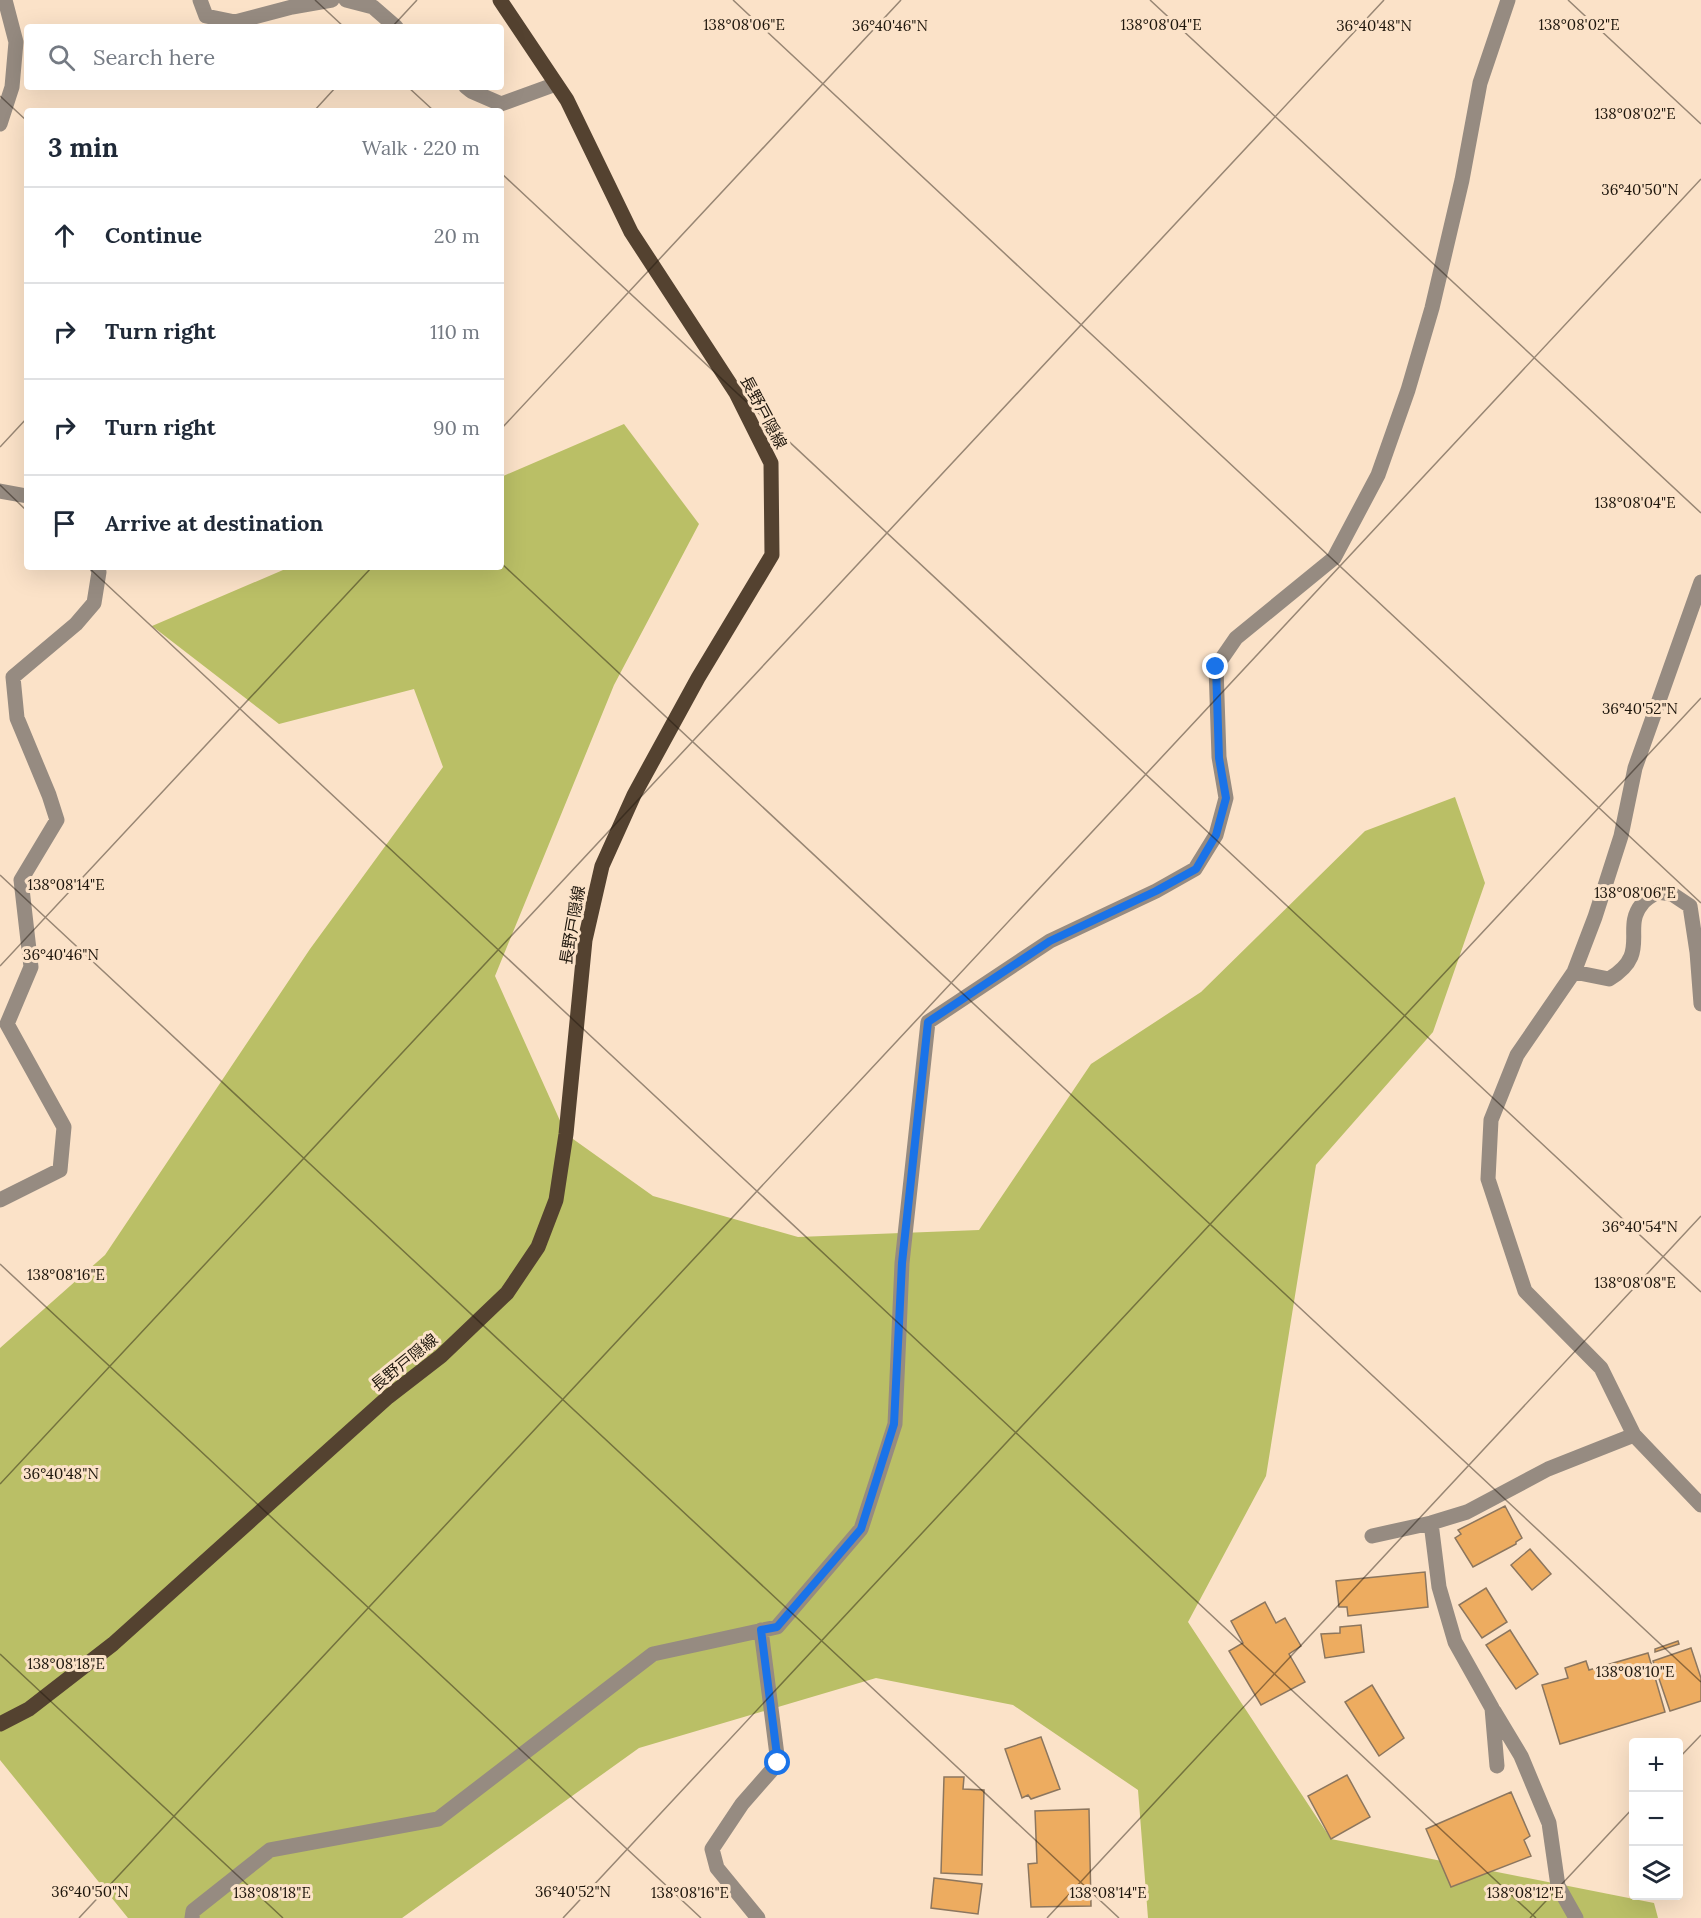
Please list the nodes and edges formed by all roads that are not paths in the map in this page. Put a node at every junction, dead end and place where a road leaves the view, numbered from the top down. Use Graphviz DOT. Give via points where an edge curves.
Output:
graph roads {
  1 [pos="5,0"];
  2 [pos="200,0"];
  3 [pos="332,0"];
  4 [pos="346,0"];
  5 [pos="500,0"];
  6 [pos="1508,0"];
  7 [pos="393,24"];
  8 [pos="556,84"];
  9 [pos="470,90"];
  10 [pos="0,124"];
  11 [pos="0,491"];
  12 [pos="24,495"];
  13 [pos="98,570"];
  14 [pos="1701,582"];
  15 [pos="1574,972"];
  16 [pos="1701,1004"];
  17 [pos="0,1200"];
  18 [pos="1634,1435"];
  19 [pos="1701,1505"];
  20 [pos="1431,1523"];
  21 [pos="1372,1536"];
  22 [pos="761,1630"];
  23 [pos="1492,1708"];
  24 [pos="0,1724"];
  25 [pos="1497,1766"];
  26 [pos="192,1918"];
  27 [pos="758,1918"];
  28 [pos="1576,1918"];
  1 -- 10 [label="street" via="16,42 12,87"];
  2 -- 3 [label="street" via="206,16 235,22"];
  4 -- 7 [label="street" via="373,7"];
  5 -- 8 [label="main road, 長野戸隠線"];
  6 -- 22 [label="street" via="1480,83 1432,308 1378,476 1334,558 1236,638 1216,667 1219,758 1226,798 1216,835 1196,869 1050,941 928,1022 902,1263 894,1424 861,1529 777,1627"];
  8 -- 9 [label="street" via="501,104"];
  8 -- 24 [label="main road, 長野戸隠線" via="632,232 736,393 771,464 773,514 772,555 634,795 602,866 585,940 556,1200 538,1247 507,1293 441,1356 388,1397 113,1644 29,1709"];
  11 -- 12 [label="street"];
  13 -- 17 [label="street" via="94,603 76,624 13,677 17,718 57,820 21,879 32,967 7,1024 64,1127 60,1170"];
  14 -- 15 [label="street" via="1635,768 1621,836"];
  15 -- 16 [label="street" via="1609,979 1623,970 1631,960 1635,919 1641,904 1657,892 1672,894 1690,906"];
  15 -- 18 [label="street" via="1516,1055 1491,1119 1488,1179 1525,1291 1601,1368"];
  18 -- 19 [label="street"];
  18 -- 20 [label="street" via="1548,1469 1467,1512"];
  20 -- 21 [label="street"];
  20 -- 23 [label="street" via="1439,1587 1455,1642"];
  22 -- 26 [label="street" via="653,1654 438,1819 270,1850 193,1911"];
  22 -- 27 [label="street" via="778,1763 742,1804 712,1849 717,1868"];
  23 -- 25 [label="street"];
  23 -- 28 [label="street" via="1521,1756 1549,1823 1558,1886"];
}
